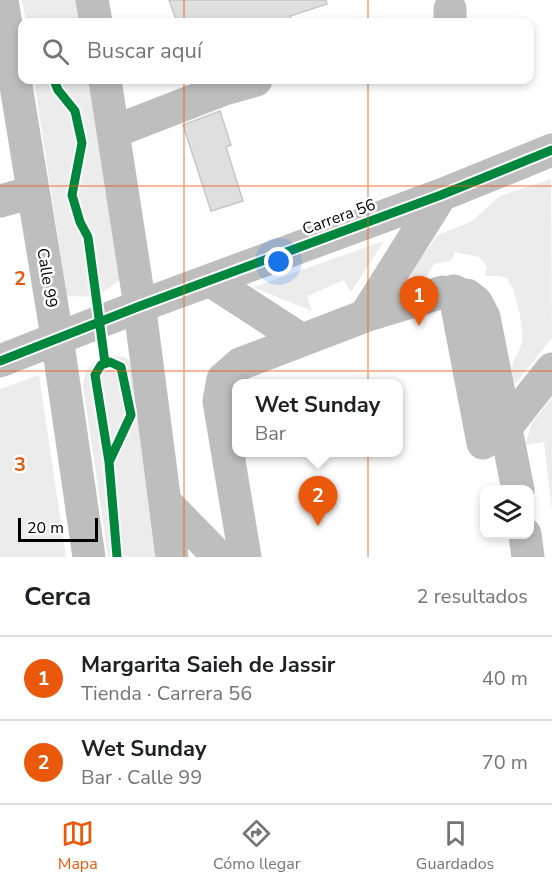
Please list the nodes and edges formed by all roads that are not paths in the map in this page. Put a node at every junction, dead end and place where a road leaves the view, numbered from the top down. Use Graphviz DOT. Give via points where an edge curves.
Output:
graph roads {
  1 [pos="2,0"];
  2 [pos="92,0"];
  3 [pos="95,18"];
  4 [pos="106,84"];
  5 [pos="242,84"];
  6 [pos="113,132"];
  7 [pos="552,150"];
  8 [pos="33,192"];
  9 [pos="441,195"];
  10 [pos="0,201"];
  11 [pos="211,280"];
  12 [pos="140,306"];
  13 [pos="365,316"];
  14 [pos="57,337"];
  15 [pos="302,340"];
  16 [pos="0,361"];
  17 [pos="552,369"];
  18 [pos="495,435"];
  19 [pos="516,485"];
  20 [pos="165,502"];
  21 [pos="526,539"];
  22 [pos="89,557"];
  23 [pos="172,557"];
  24 [pos="219,557"];
  25 [pos="245,557"];
  26 [pos="528,557"];
  1 -- 8 [label="street, Calle 99"];
  2 -- 3 [label="street"];
  4 -- 6 [label="street"];
  5 -- 6 [label="street"];
  6 -- 12 [label="street"];
  7 -- 9 [label="street, Carrera 56"];
  8 -- 10 [label="street"];
  8 -- 14 [label="street, Calle 99"];
  9 -- 11 [label="street, Carrera 56"];
  9 -- 13 [label="street"];
  11 -- 12 [label="street, Carrera 56"];
  11 -- 15 [label="street"];
  12 -- 14 [label="street, Carrera 56"];
  12 -- 20 [label="street"];
  13 -- 15 [label="street"];
  13 -- 18 [label="street" via="443,292 454,291 476,302 484,317"];
  14 -- 16 [label="street, Carrera 56"];
  14 -- 22 [label="street, Calle 99"];
  15 -- 25 [label="street" via="240,364 223,379 220,390"];
  17 -- 18 [label="street"];
  18 -- 19 [label="street"];
  20 -- 23 [label="street"];
  20 -- 24 [label="street"];
  21 -- 26 [label="street"];
}
